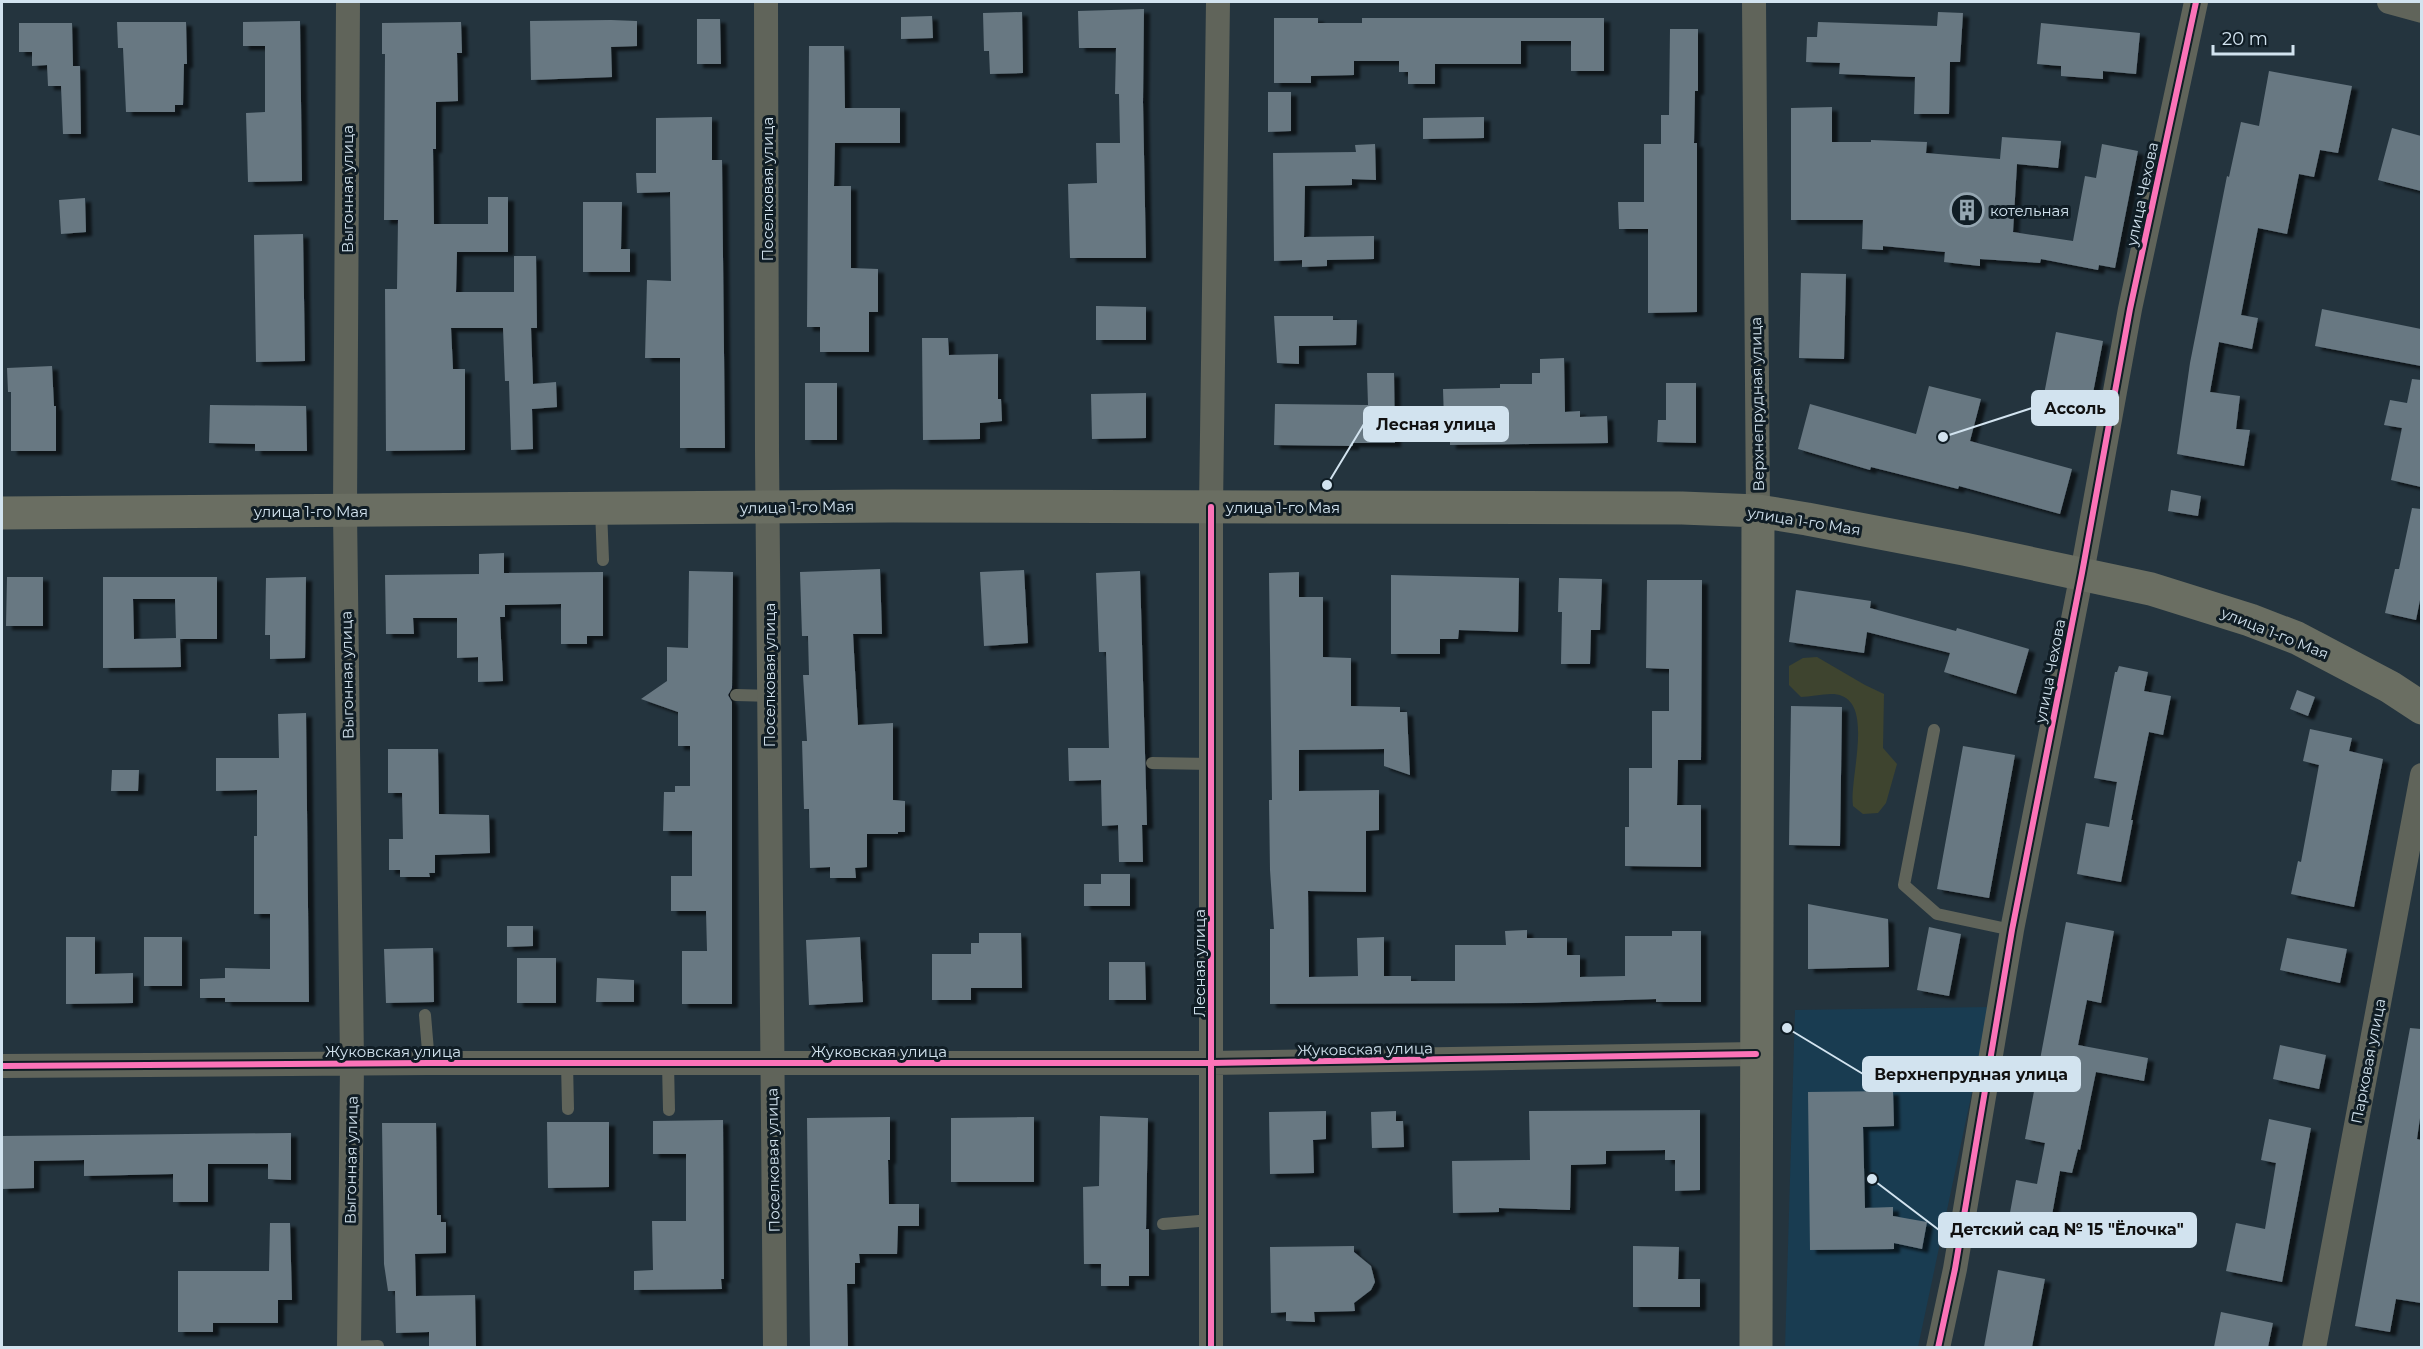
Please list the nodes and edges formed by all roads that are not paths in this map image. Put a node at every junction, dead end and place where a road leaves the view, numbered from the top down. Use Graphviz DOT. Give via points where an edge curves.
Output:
graph roads {
  1 [pos="348,2"];
  2 [pos="766,2"];
  3 [pos="1218,2"];
  4 [pos="1754,2"];
  5 [pos="2196,2"];
  6 [pos="2389,2"];
  7 [pos="2421,11"];
  8 [pos="768,507"];
  9 [pos="1211,507"];
  10 [pos="601,509"];
  11 [pos="345,511"];
  12 [pos="1758,511"];
  13 [pos="2,513"];
  14 [pos="603,560"];
  15 [pos="2082,573"];
  16 [pos="736,695"];
  17 [pos="769,696"];
  18 [pos="2421,708"];
  19 [pos="1934,730"];
  20 [pos="1152,763"];
  21 [pos="1211,764"];
  22 [pos="2421,776"];
  23 [pos="2012,930"];
  24 [pos="425,1015"];
  25 [pos="1756,1054"];
  26 [pos="772,1062"];
  27 [pos="429,1063"];
  28 [pos="567,1063"];
  29 [pos="668,1063"];
  30 [pos="1211,1063"];
  31 [pos="352,1064"];
  32 [pos="2,1066"];
  33 [pos="568,1109"];
  34 [pos="669,1110"];
  35 [pos="1211,1220"];
  36 [pos="1163,1224"];
  37 [pos="378,1346"];
  38 [pos="349,1347"];
  39 [pos="775,1347"];
  40 [pos="1212,1347"];
  41 [pos="1755,1347"];
  42 [pos="1938,1347"];
  43 [pos="2314,1347"];
  1 -- 11 [label="street, Выгонная улица"];
  2 -- 8 [label="street, Поселковая улица"];
  3 -- 9 [label="street, Лесная улица"];
  4 -- 12 [label="street, Верхнепрудная улица"];
  5 -- 15 [label="street, улица Чехова" via="2130,309"];
  6 -- 7 [label="street"];
  8 -- 9 [label="main road, улица 1-го Мая"];
  8 -- 10 [label="main road, улица 1-го Мая"];
  8 -- 17 [label="street, Поселковая улица"];
  9 -- 12 [label="main road, улица 1-го Мая"];
  9 -- 21 [label="street, Лесная улица"];
  10 -- 11 [label="main road, улица 1-го Мая"];
  10 -- 14 [label="lane"];
  11 -- 13 [label="main road, улица 1-го Мая"];
  11 -- 31 [label="street, Выгонная улица"];
  12 -- 15 [label="main road, улица 1-го Мая"];
  12 -- 25 [label="main road, Верхнепрудная улица"];
  15 -- 18 [label="main road, улица 1-го Мая" via="2196,602 2287,635 2351,666"];
  15 -- 23 [label="street, улица Чехова"];
  16 -- 17 [label="lane"];
  17 -- 26 [label="street, Поселковая улица"];
  19 -- 23 [label="lane" via="1904,885 1937,914"];
  20 -- 21 [label="lane"];
  21 -- 30 [label="street, Лесная улица"];
  22 -- 43 [label="street, Парковая улица"];
  23 -- 42 [label="street, улица Чехова" via="1957,1258"];
  24 -- 27 [label="lane"];
  25 -- 30 [label="street, Жуковская улица"];
  25 -- 41 [label="main road, Верхнепрудная улица"];
  26 -- 29 [label="street, Жуковская улица"];
  26 -- 30 [label="street, Жуковская улица"];
  26 -- 39 [label="street, Поселковая улица"];
  27 -- 28 [label="street, Жуковская улица"];
  27 -- 31 [label="street, Жуковская улица"];
  28 -- 29 [label="street, Жуковская улица"];
  28 -- 33 [label="lane"];
  29 -- 34 [label="lane"];
  30 -- 35 [label="street, Лесная улица"];
  31 -- 32 [label="street, Жуковская улица"];
  31 -- 38 [label="street, Выгонная улица"];
  35 -- 36 [label="lane"];
  35 -- 40 [label="street, Лесная улица"];
  37 -- 38 [label="lane"];
}
